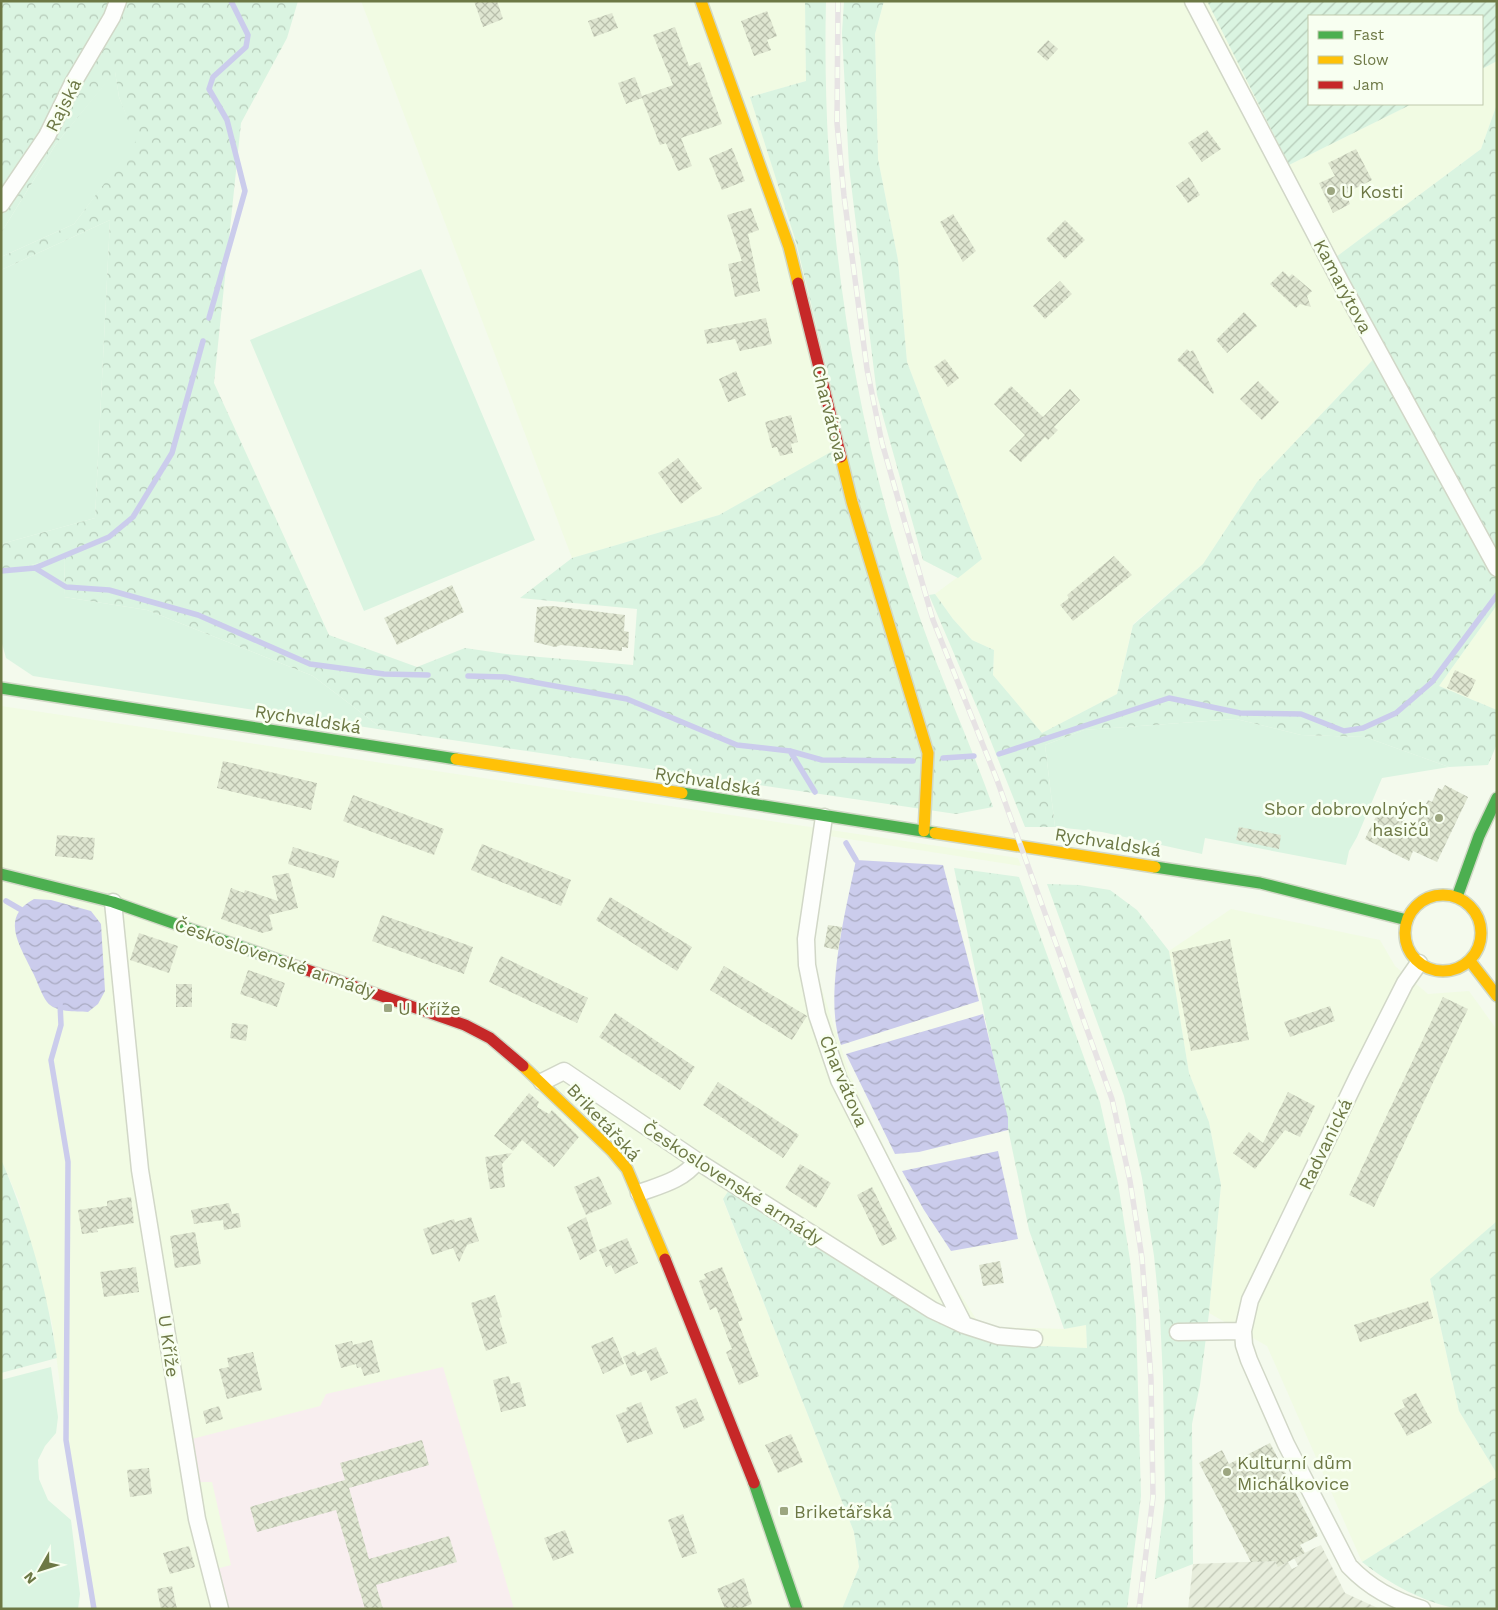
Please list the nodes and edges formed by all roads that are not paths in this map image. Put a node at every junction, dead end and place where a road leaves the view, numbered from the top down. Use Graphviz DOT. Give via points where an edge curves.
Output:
graph roads {
  1 [pos="118,1"];
  2 [pos="701,1"];
  3 [pos="1194,1"];
  4 [pos="1,204"];
  5 [pos="1497,568"];
  6 [pos="1,688"];
  7 [pos="1497,798"];
  8 [pos="824,817"];
  9 [pos="924,831"];
  10 [pos="1,874"];
  11 [pos="1456,897"];
  12 [pos="114,902"];
  13 [pos="1407,920"];
  14 [pos="1470,962"];
  15 [pos="1419,963"];
  16 [pos="1497,996"];
  17 [pos="542,1082"];
  18 [pos="697,1161"];
  19 [pos="639,1193"];
  20 [pos="964,1325"];
  21 [pos="1243,1330"];
  22 [pos="1178,1332"];
  23 [pos="1034,1339"];
  24 [pos="220,1609"];
  25 [pos="797,1609"];
  26 [pos="1422,1609"];
  1 -- 4 [label="street, Rajská" via="46,136"];
  2 -- 9 [label="street, Charvátova" via="789,246 852,502 928,753"];
  3 -- 5 [label="street, Kamarýtova" via="1341,283"];
  6 -- 8 [label="street, Rychvaldská"];
  7 -- 11 [label="street"];
  8 -- 9 [label="street, Rychvaldská"];
  8 -- 20 [label="street, Charvátova" via="806,939 807,965 817,1014 839,1080"];
  9 -- 13 [label="street, Rychvaldská" via="1260,883"];
  10 -- 12 [label="street, Československé armády"];
  11 -- 13 [label="street" via="1438,894 1428,897 1415,906"];
  11 -- 14 [label="street" via="1470,905 1481,926 1482,938"];
  12 -- 17 [label="street, Československé armády" via="465,1025 490,1038"];
  12 -- 24 [label="street, U Kříže" via="140,1170 197,1520"];
  13 -- 15 [label="street" via="1406,943"];
  14 -- 15 [label="street" via="1446,972 1431,970"];
  14 -- 16 [label="street"];
  15 -- 21 [label="street, Radvanická" via="1405,983 1362,1068 1250,1300"];
  17 -- 18 [label="street, Československé armády" via="564,1071"];
  17 -- 19 [label="street, Briketářská" via="612,1151 627,1169"];
  18 -- 19 [label="street" via="680,1177"];
  18 -- 20 [label="street, Československé armády" via="932,1310"];
  19 -- 25 [label="street, Briketářská" via="758,1492"];
  20 -- 23 [label="street, Československé armády" via="998,1336"];
  21 -- 22 [label="street"];
  21 -- 26 [label="street" via="1249,1360 1286,1444 1349,1566 1362,1581 1383,1594"];
}
